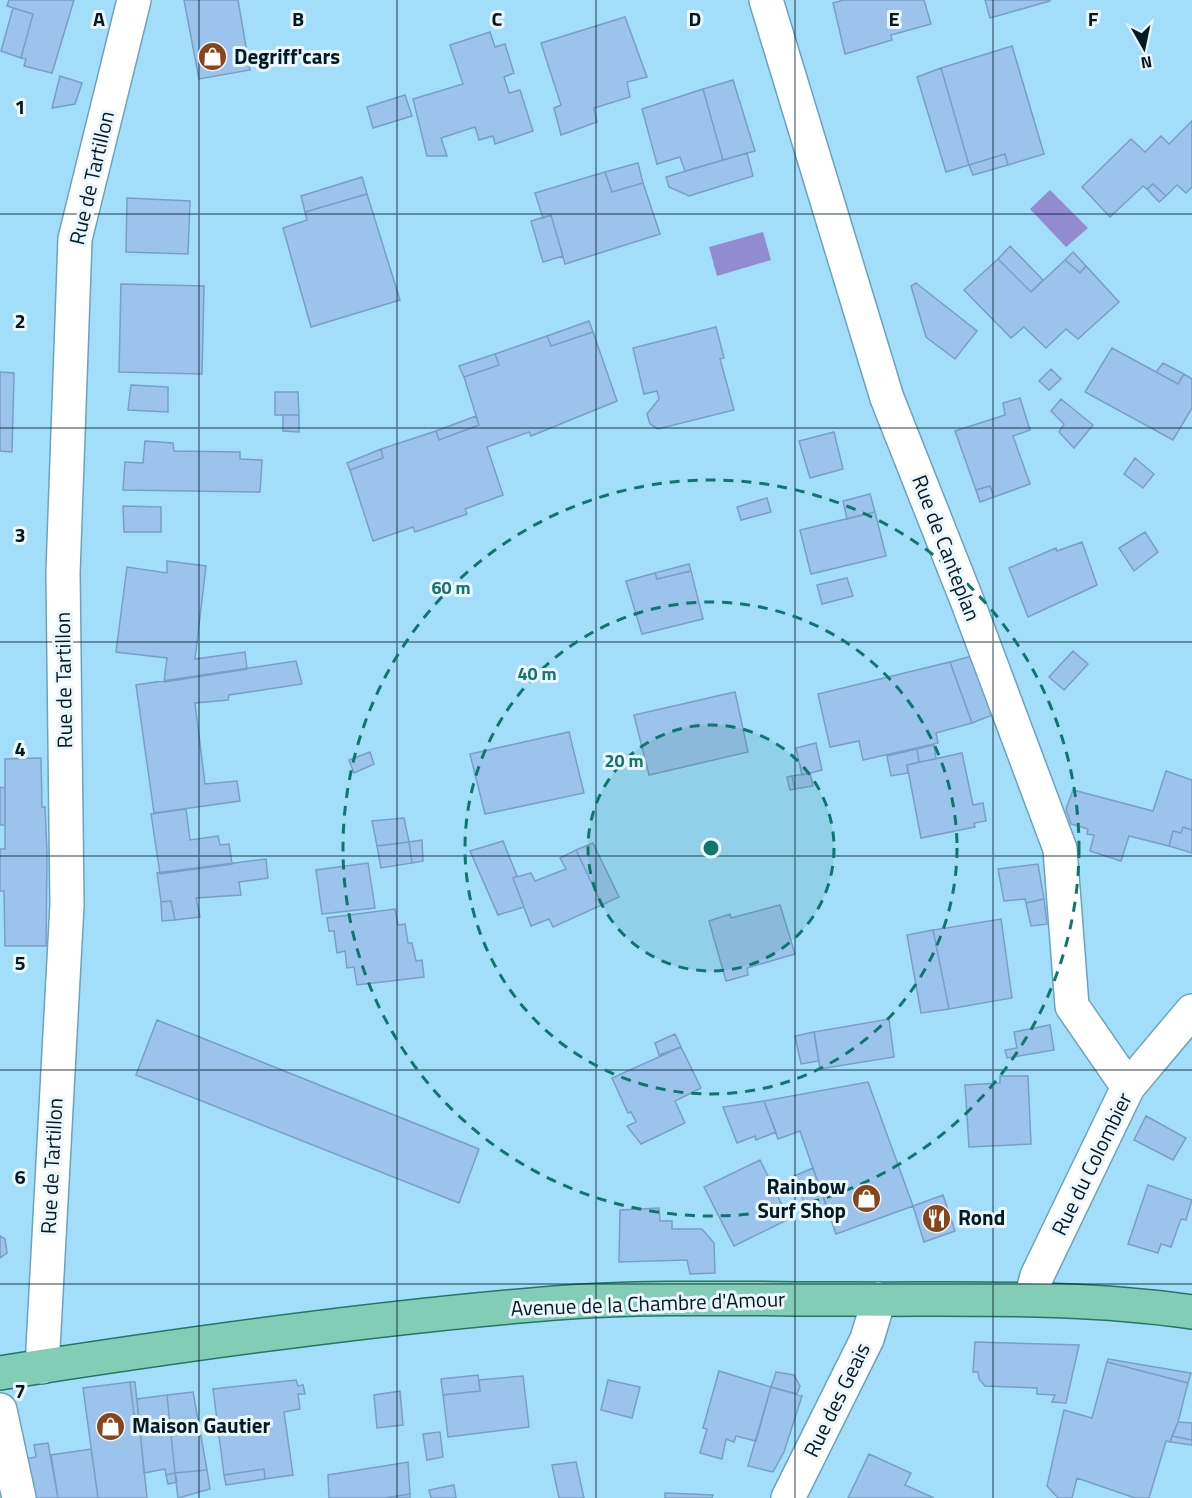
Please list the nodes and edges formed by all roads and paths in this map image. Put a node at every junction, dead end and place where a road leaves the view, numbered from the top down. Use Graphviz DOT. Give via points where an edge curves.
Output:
graph roads {
  1 [pos="134,0"];
  2 [pos="766,0"];
  3 [pos="1192,1011"];
  4 [pos="1128,1087"];
  5 [pos="879,1299"];
  6 [pos="1031,1299"];
  7 [pos="1192,1312"];
  8 [pos="42,1367"];
  9 [pos="0,1373"];
  10 [pos="0,1410"];
  11 [pos="19,1498"];
  12 [pos="789,1498"];
  1 -- 8 [label="street, Rue de Tartillon" via="75,239 63,573 67,906"];
  2 -- 4 [label="street, Rue de Canteplan" via="887,398 1060,849 1071,1006"];
  3 -- 4 [label="street, Rue du Colombier"];
  4 -- 6 [label="street, Rue du Colombier" via="1037,1276"];
  5 -- 6 [label="main road, Avenue de la Chambre d'Amour"];
  5 -- 8 [label="main road, Avenue de la Chambre d'Amour" via="556,1303 114,1354"];
  5 -- 12 [label="street, Rue des Geais" via="867,1339"];
  6 -- 7 [label="main road, Avenue de la Chambre d'Amour" via="1146,1305"];
  8 -- 9 [label="main road, Avenue de la Chambre d'Amour"];
  10 -- 11 [label="street"];
}
